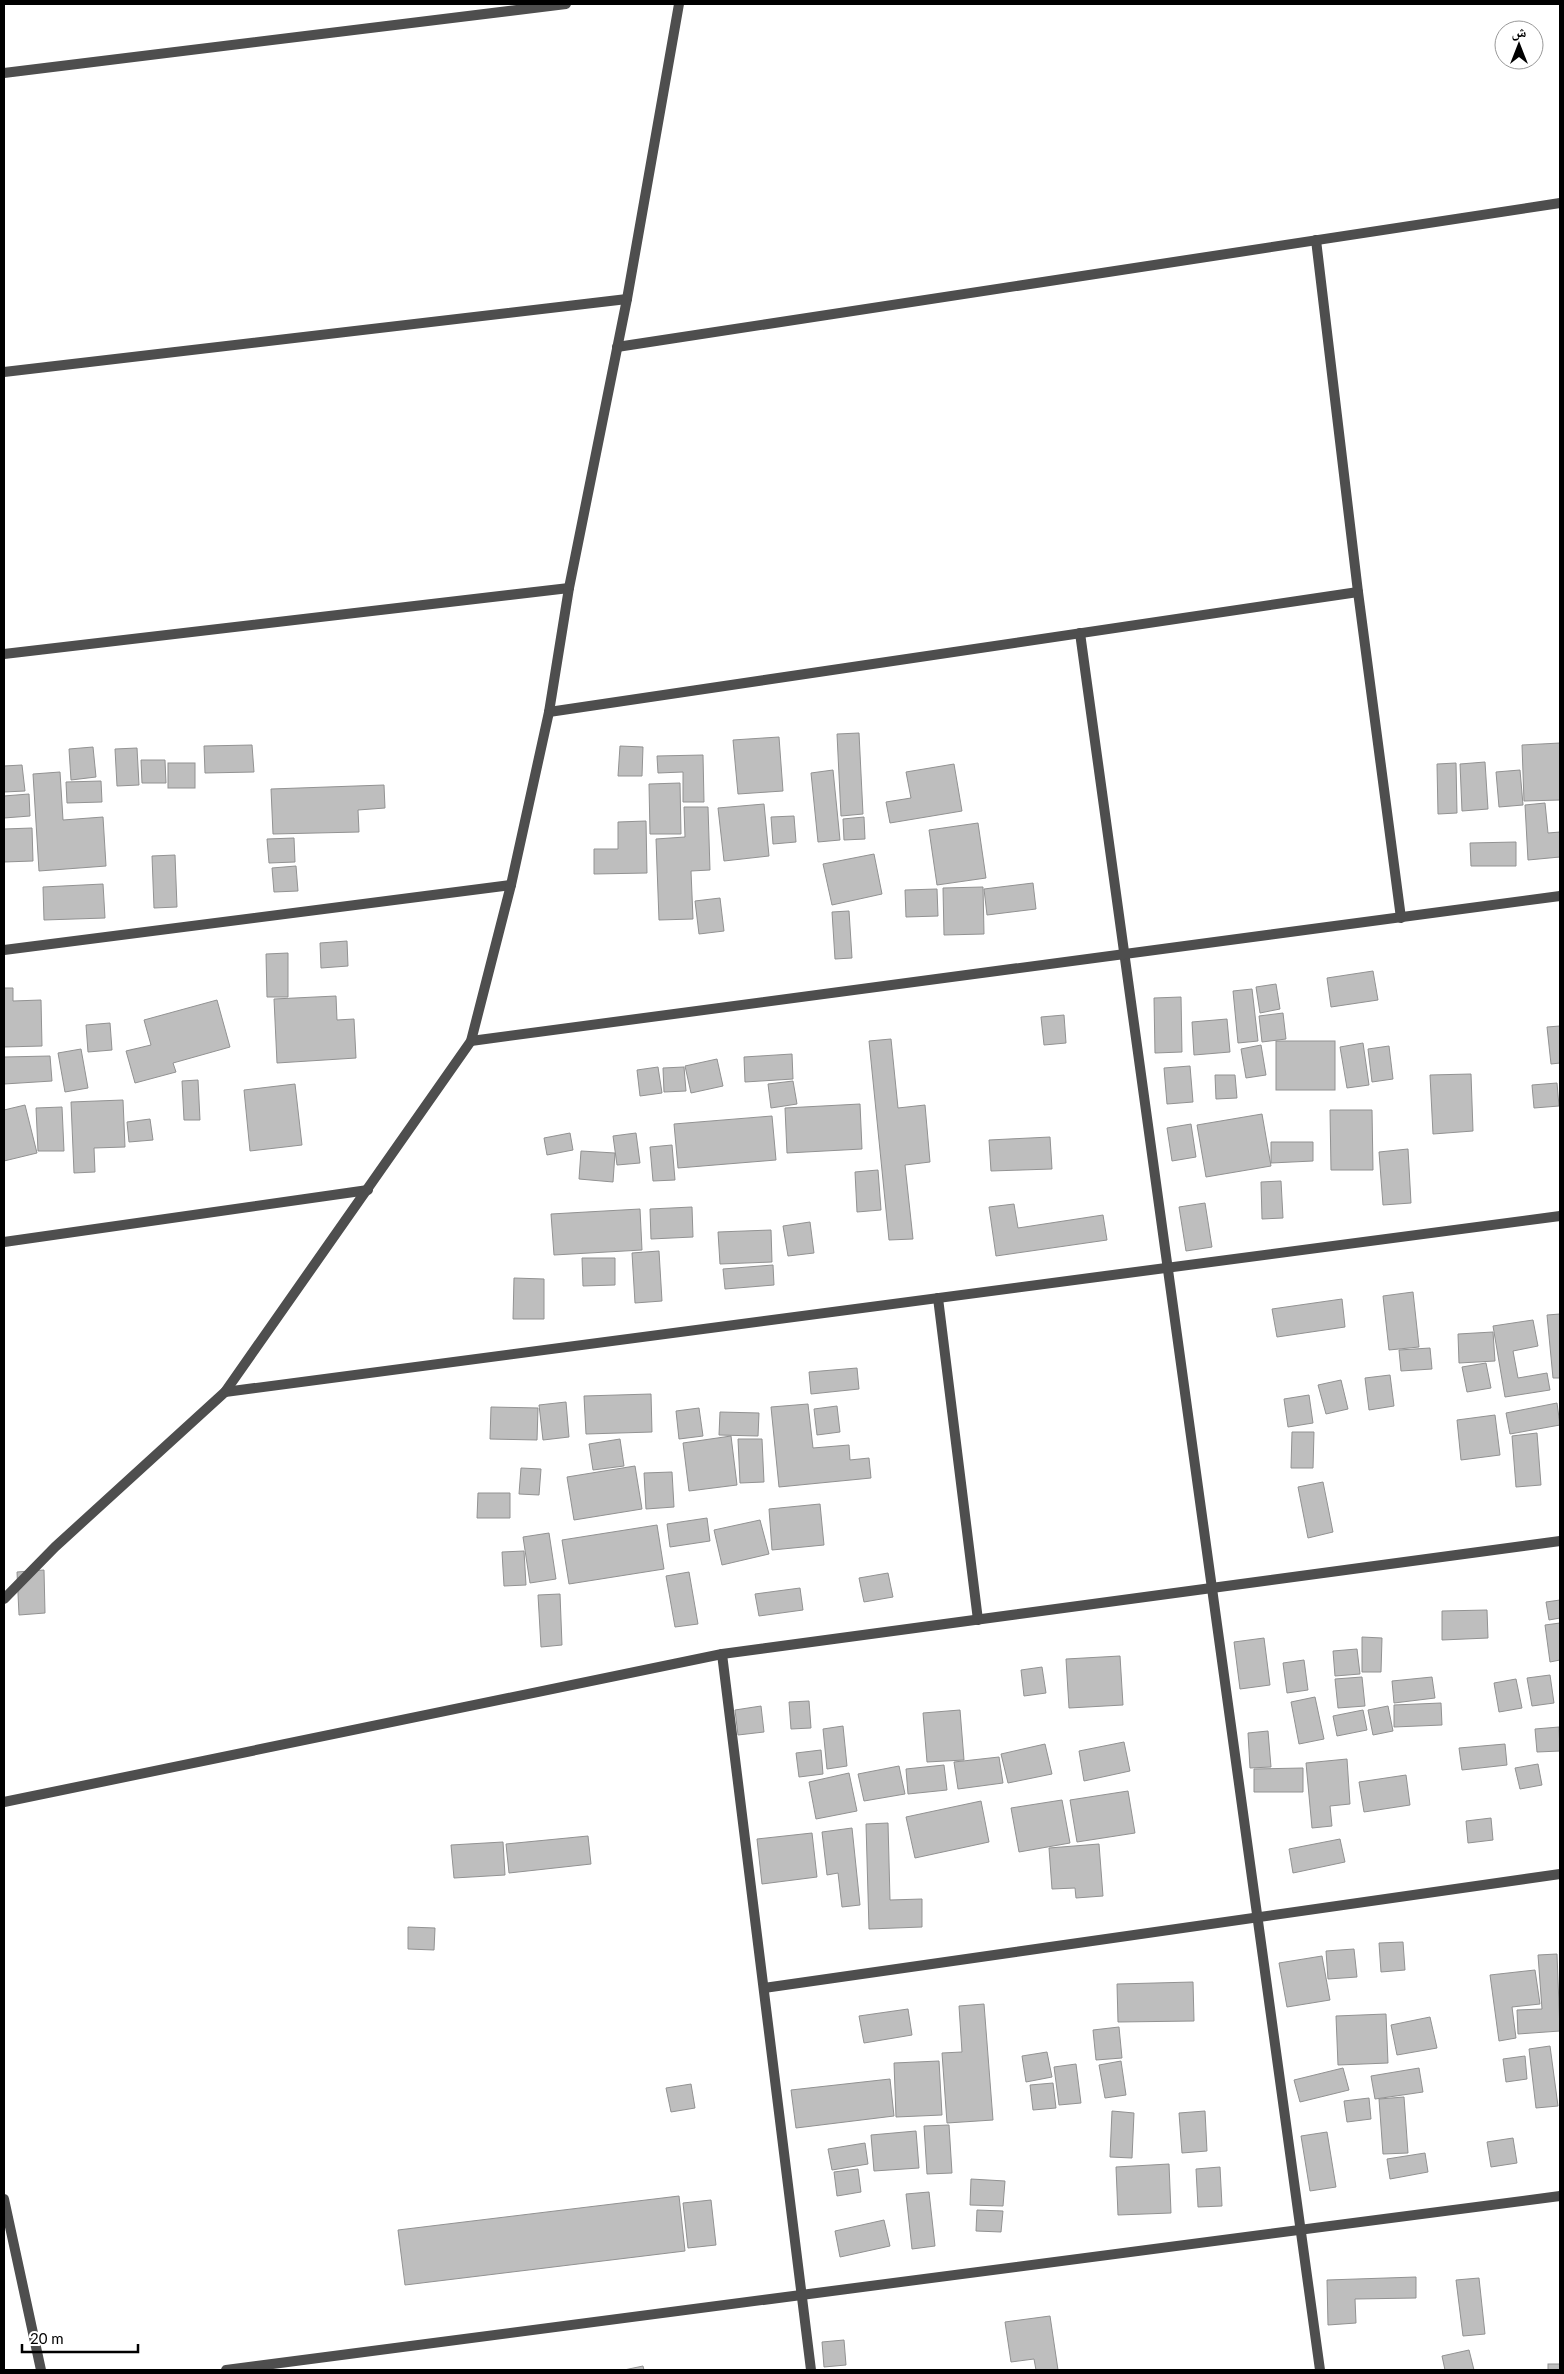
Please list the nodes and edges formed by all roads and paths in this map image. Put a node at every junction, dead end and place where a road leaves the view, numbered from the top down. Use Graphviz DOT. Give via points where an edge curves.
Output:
graph roads {
  1 [pos="566,4"];
  2 [pos="679,4"];
  3 [pos="4,73"];
  4 [pos="1560,203"];
  5 [pos="1316,240"];
  6 [pos="627,300"];
  7 [pos="617,347"];
  8 [pos="4,372"];
  9 [pos="569,588"];
  10 [pos="1358,592"];
  11 [pos="1080,633"];
  12 [pos="4,654"];
  13 [pos="548,712"];
  14 [pos="511,886"];
  15 [pos="1560,896"];
  16 [pos="1401,918"];
  17 [pos="4,950"];
  18 [pos="1125,954"];
  19 [pos="471,1042"];
  20 [pos="368,1190"];
  21 [pos="1560,1216"];
  22 [pos="4,1242"];
  23 [pos="1168,1268"];
  24 [pos="938,1298"];
  25 [pos="225,1392"];
  26 [pos="1560,1541"];
  27 [pos="1212,1588"];
  28 [pos="4,1599"];
  29 [pos="978,1620"];
  30 [pos="722,1654"];
  31 [pos="4,1802"];
  32 [pos="1560,1874"];
  33 [pos="1257,1918"];
  34 [pos="764,1988"];
  35 [pos="1560,2196"];
  36 [pos="4,2199"];
  37 [pos="1301,2230"];
  38 [pos="802,2294"];
  39 [pos="41,2370"];
  40 [pos="226,2370"];
  41 [pos="812,2370"];
  42 [pos="1320,2370"];
  1 -- 3 [label="street"];
  2 -- 6 [label="street"];
  4 -- 5 [label="street"];
  5 -- 7 [label="street"];
  5 -- 10 [label="street"];
  6 -- 7 [label="street"];
  6 -- 8 [label="street"];
  7 -- 9 [label="street"];
  9 -- 12 [label="street"];
  9 -- 13 [label="street"];
  10 -- 11 [label="street"];
  10 -- 16 [label="street"];
  11 -- 13 [label="street"];
  11 -- 18 [label="street"];
  13 -- 14 [label="street"];
  14 -- 17 [label="street"];
  14 -- 19 [label="street"];
  15 -- 16 [label="street"];
  16 -- 18 [label="street"];
  18 -- 19 [label="street"];
  18 -- 23 [label="street"];
  19 -- 20 [label="street"];
  20 -- 22 [label="street"];
  20 -- 25 [label="street"];
  21 -- 23 [label="street"];
  23 -- 24 [label="street"];
  23 -- 27 [label="street"];
  24 -- 25 [label="street"];
  24 -- 29 [label="street"];
  25 -- 28 [label="street"];
  26 -- 27 [label="street"];
  27 -- 29 [label="street"];
  27 -- 33 [label="street"];
  29 -- 30 [label="street"];
  30 -- 31 [label="street"];
  30 -- 34 [label="street"];
  32 -- 33 [label="street"];
  33 -- 34 [label="street"];
  33 -- 37 [label="street"];
  34 -- 38 [label="street"];
  35 -- 37 [label="street"];
  36 -- 39 [label="street"];
  37 -- 38 [label="street"];
  37 -- 42 [label="street"];
  38 -- 40 [label="street"];
  38 -- 41 [label="street"];
}
